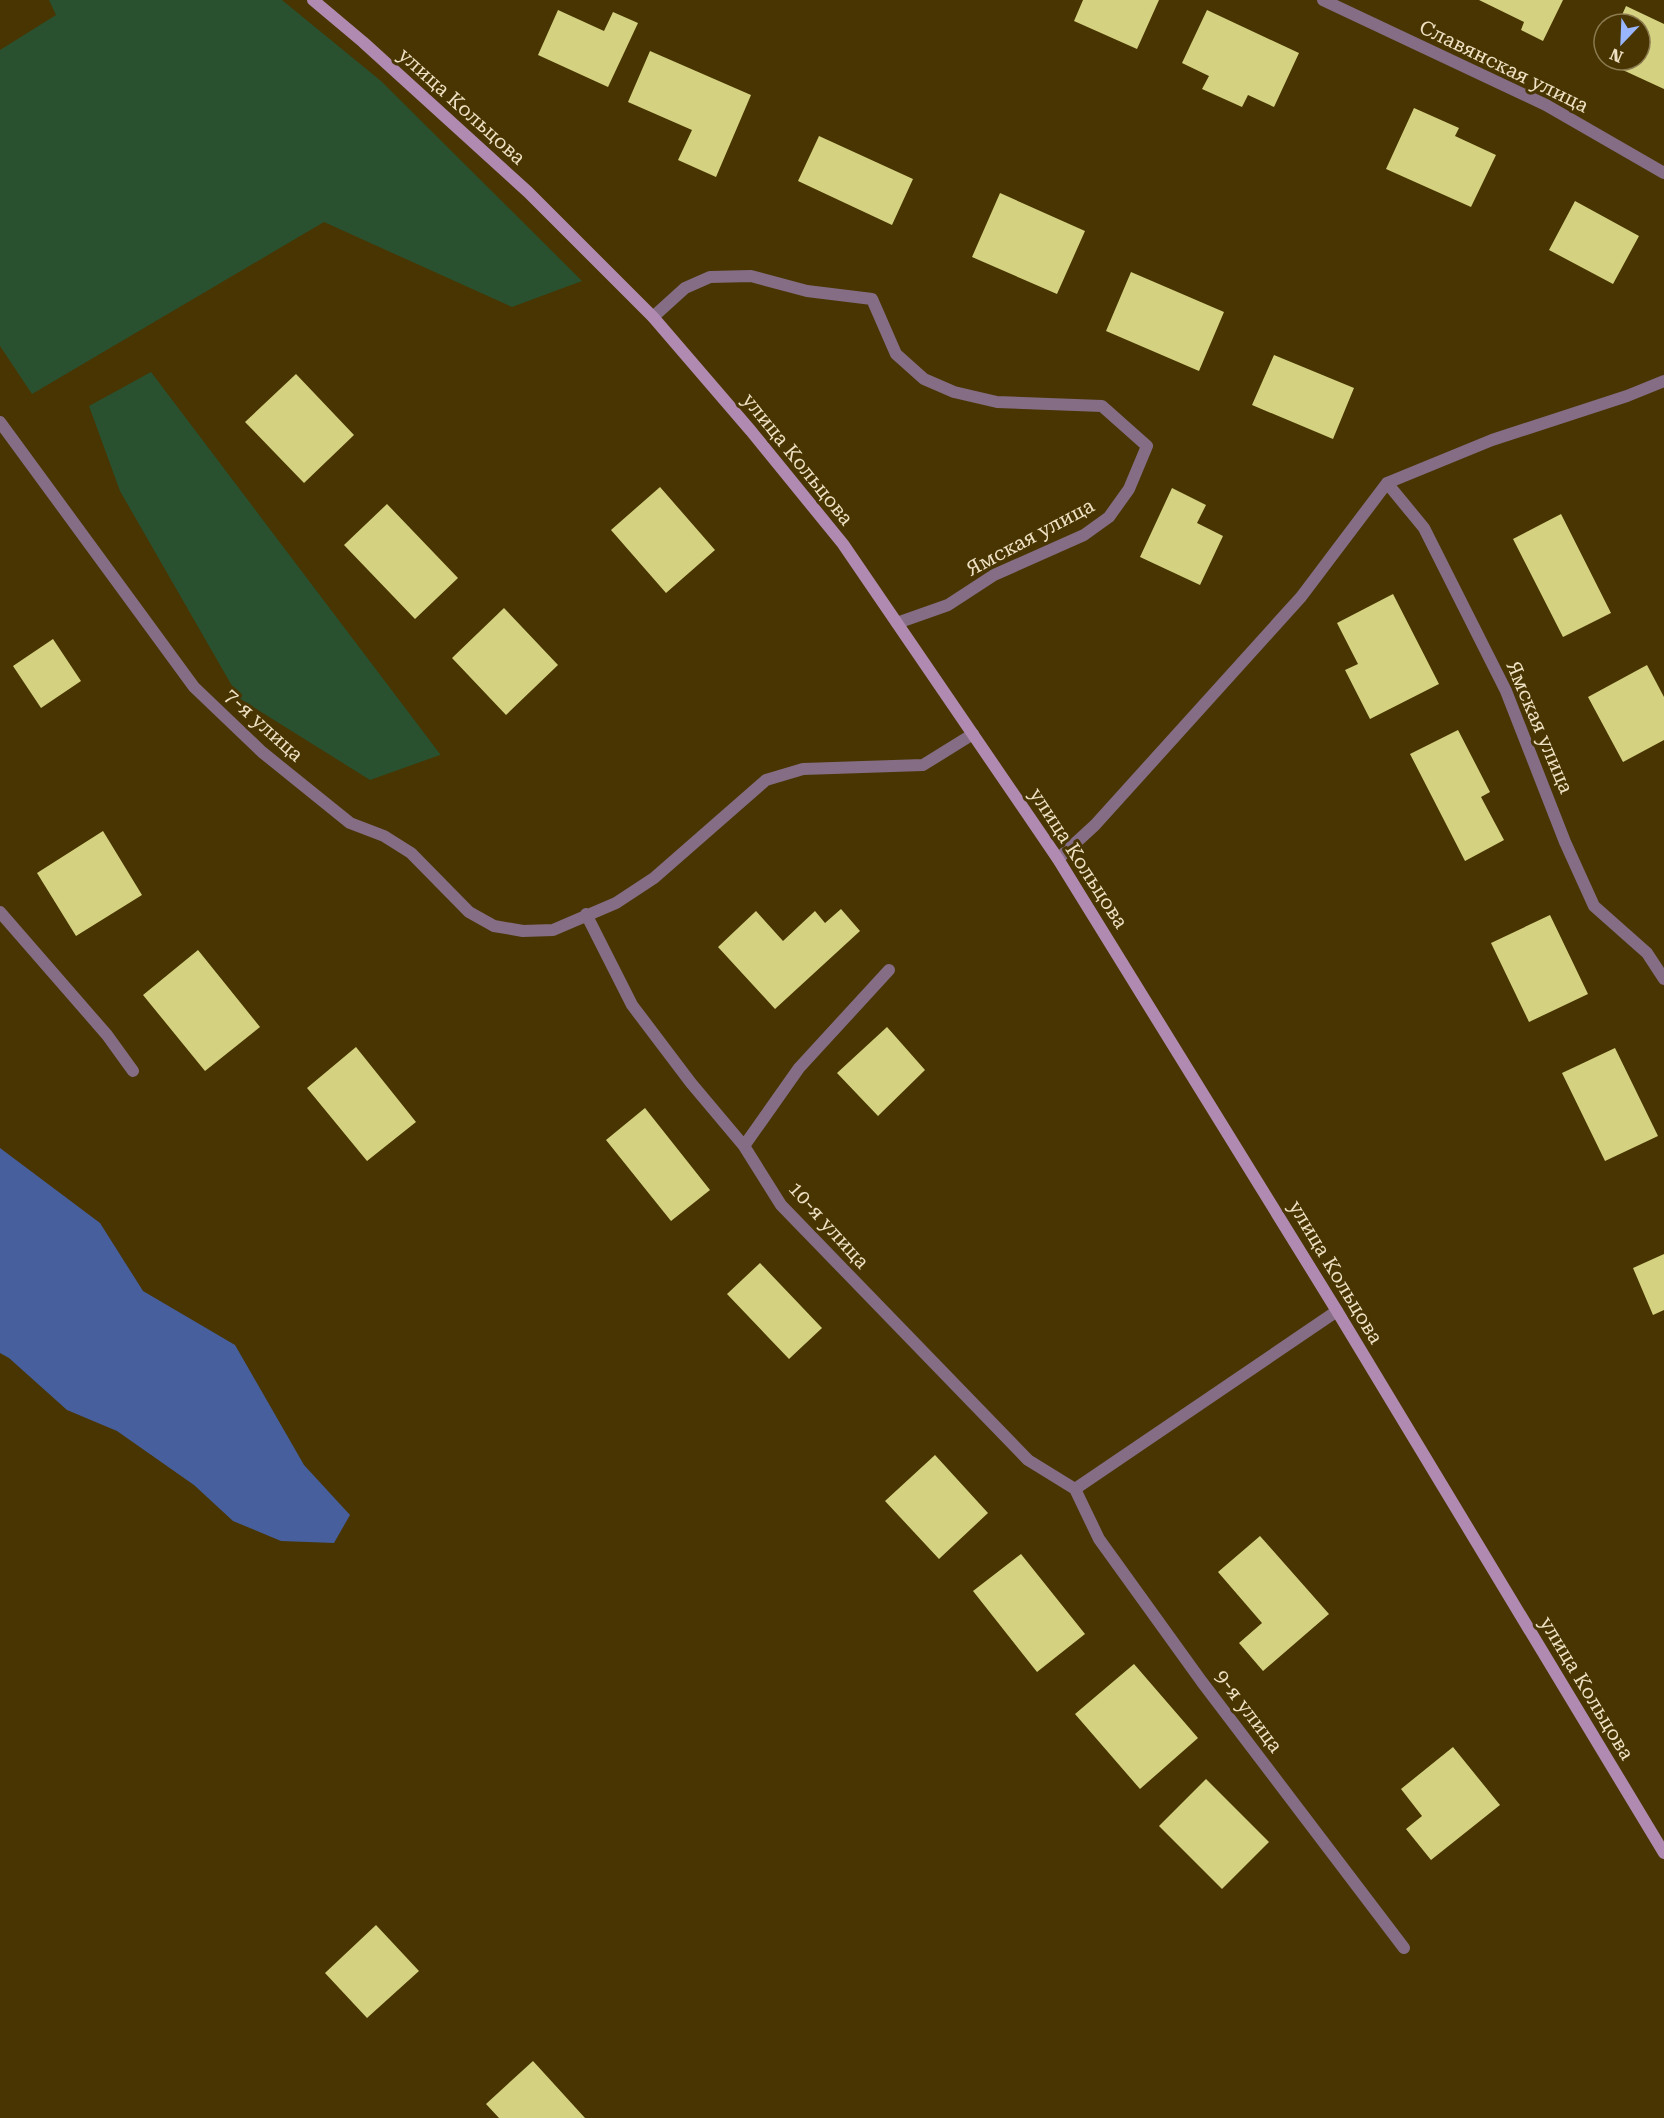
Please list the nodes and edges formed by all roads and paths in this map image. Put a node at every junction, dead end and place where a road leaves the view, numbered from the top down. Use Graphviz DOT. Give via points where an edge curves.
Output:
graph roads {
  1 [pos="313,0"];
  2 [pos="1323,0"];
  3 [pos="1664,173"];
  4 [pos="653,317"];
  5 [pos="1664,381"];
  6 [pos="0,422"];
  7 [pos="1387,483"];
  8 [pos="897,623"];
  9 [pos="973,734"];
  10 [pos="1058,859"];
  11 [pos="0,912"];
  12 [pos="586,914"];
  13 [pos="889,970"];
  14 [pos="1664,978"];
  15 [pos="133,1071"];
  16 [pos="744,1146"];
  17 [pos="1337,1311"];
  18 [pos="1075,1489"];
  19 [pos="1664,1853"];
  20 [pos="1404,1948"];
  1 -- 4 [label="main road, улица Кольцова" via="528,192"];
  2 -- 3 [label="street, Славянская улица" via="1546,105"];
  4 -- 8 [label="main road, улица Кольцова" via="843,544"];
  4 -- 8 [label="street, Ямская улица" via="685,288 710,277 751,276 807,291 872,299 896,354 924,379 954,392 998,402 1102,406 1147,446 1129,489 1109,517 1084,535 994,575 948,605"];
  5 -- 7 [label="street" via="1492,440"];
  6 -- 12 [label="street, 7-я улица" via="194,687 262,752 350,823 384,836 411,853 469,912 494,926 523,931 553,930"];
  7 -- 10 [label="street" via="1301,597 1095,825"];
  7 -- 14 [label="street, Ямская улица" via="1424,528 1506,691 1594,906 1647,953"];
  8 -- 9 [label="main road, улица Кольцова"];
  9 -- 10 [label="main road, улица Кольцова"];
  9 -- 12 [label="street, 7-я улица" via="923,765 803,770 766,780 654,878 616,903"];
  10 -- 17 [label="main road, улица Кольцова"];
  11 -- 15 [label="street" via="107,1035"];
  12 -- 16 [label="street, 10-я улица" via="632,1005"];
  13 -- 16 [label="street" via="799,1068"];
  16 -- 18 [label="street, 10-я улица" via="781,1205 1028,1460"];
  17 -- 18 [label="street"];
  17 -- 19 [label="main road, улица Кольцова"];
  18 -- 20 [label="street, 9-я улица" via="1099,1539"];
}
